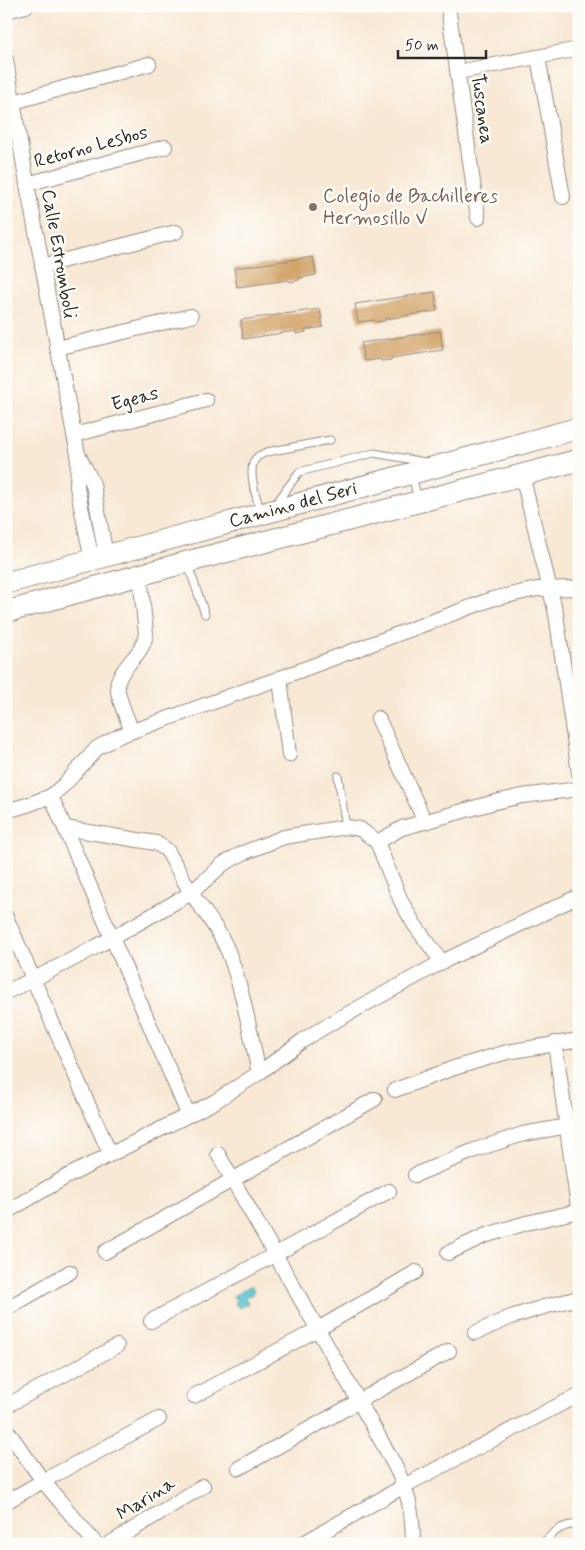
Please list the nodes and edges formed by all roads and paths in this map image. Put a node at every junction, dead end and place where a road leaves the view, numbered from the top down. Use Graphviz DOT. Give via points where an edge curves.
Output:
graph roads {
  1 [pos="26,6"];
  2 [pos="448,6"];
  3 [pos="6,11"];
  4 [pos="579,49"];
  5 [pos="538,57"];
  6 [pos="6,60"];
  7 [pos="149,64"];
  8 [pos="458,72"];
  9 [pos="14,102"];
  10 [pos="165,147"];
  11 [pos="27,184"];
  12 [pos="563,198"];
  13 [pos="478,218"];
  14 [pos="176,232"];
  15 [pos="42,266"];
  16 [pos="191,316"];
  17 [pos="57,348"];
  18 [pos="206,400"];
  19 [pos="579,428"];
  20 [pos="74,435"];
  21 [pos="330,440"];
  22 [pos="78,454"];
  23 [pos="579,460"];
  24 [pos="440,465"];
  25 [pos="411,473"];
  26 [pos="522,475"];
  27 [pos="93,484"];
  28 [pos="77,487"];
  29 [pos="419,502"];
  30 [pos="265,512"];
  31 [pos="99,558"];
  32 [pos="187,562"];
  33 [pos="140,575"];
  34 [pos="6,583"];
  35 [pos="579,588"];
  36 [pos="549,589"];
  37 [pos="6,612"];
  38 [pos="205,614"];
  39 [pos="280,678"];
  40 [pos="378,718"];
  41 [pos="132,731"];
  42 [pos="289,755"];
  43 [pos="579,772"];
  44 [pos="338,776"];
  45 [pos="579,789"];
  46 [pos="51,796"];
  47 [pos="6,811"];
  48 [pos="425,822"];
  49 [pos="346,827"];
  50 [pos="65,828"];
  51 [pos="376,842"];
  52 [pos="191,893"];
  53 [pos="579,896"];
  54 [pos="6,918"];
  55 [pos="113,938"];
  56 [pos="442,962"];
  57 [pos="33,980"];
  58 [pos="6,992"];
  59 [pos="579,1040"];
  60 [pos="555,1043"];
  61 [pos="259,1074"];
  62 [pos="395,1090"];
  63 [pos="375,1099"];
  64 [pos="188,1114"];
  65 [pos="573,1125"];
  66 [pos="110,1154"];
  67 [pos="218,1154"];
  68 [pos="415,1175"];
  69 [pos="233,1180"];
  70 [pos="390,1191"];
  71 [pos="6,1212"];
  72 [pos="579,1212"];
  73 [pos="105,1252"];
  74 [pos="448,1253"];
  75 [pos="276,1254"];
  76 [pos="70,1272"];
  77 [pos="416,1272"];
  78 [pos="579,1298"];
  79 [pos="6,1309"];
  80 [pos="151,1321"];
  81 [pos="318,1329"];
  82 [pos="476,1333"];
  83 [pos="117,1346"];
  84 [pos="449,1351"];
  85 [pos="194,1396"];
  86 [pos="579,1396"];
  87 [pos="359,1402"];
  88 [pos="6,1406"];
  89 [pos="159,1419"];
  90 [pos="6,1428"];
  91 [pos="239,1468"];
  92 [pos="43,1481"];
  93 [pos="203,1486"];
  94 [pos="404,1486"];
  95 [pos="6,1502"];
  96 [pos="579,1525"];
  97 [pos="96,1544"];
  98 [pos="109,1544"];
  99 [pos="302,1544"];
  100 [pos="413,1544"];
  101 [pos="542,1544"];
  1 -- 3 [label="street"];
  2 -- 8 [label="street, Tuscanea"];
  4 -- 5 [label="street"];
  5 -- 8 [label="street"];
  5 -- 12 [label="street"];
  6 -- 9 [label="street, Calle Estromboli"];
  7 -- 9 [label="street"];
  8 -- 13 [label="street, Tuscanea"];
  9 -- 11 [label="street, Calle Estromboli"];
  10 -- 11 [label="street, Retorno Lesbos"];
  11 -- 15 [label="street, Calle Estromboli"];
  14 -- 15 [label="street"];
  15 -- 17 [label="street, Calle Estromboli"];
  16 -- 17 [label="street"];
  17 -- 20 [label="street, Calle Estromboli"];
  18 -- 20 [label="street, Egeas"];
  19 -- 24 [label="main road, Camino del Seri"];
  20 -- 22 [label="street, Calle Estromboli"];
  21 -- 30 [label="lane" via="267,452 254,461 252,480"];
  22 -- 27 [label="street"];
  22 -- 28 [label="street"];
  23 -- 26 [label="main road, Camino del Seri"];
  24 -- 25 [label="main road, Camino del Seri"];
  24 -- 30 [label="lane" via="374,453 299,472"];
  25 -- 29 [label="lane"];
  25 -- 30 [label="main road, Camino del Seri"];
  26 -- 29 [label="main road, Camino del Seri"];
  26 -- 36 [label="street"];
  27 -- 28 [label="street"];
  27 -- 31 [label="street"];
  28 -- 31 [label="street"];
  29 -- 32 [label="main road, Camino del Seri"];
  30 -- 31 [label="main road, Camino del Seri"];
  31 -- 34 [label="main road, Camino del Seri"];
  32 -- 33 [label="main road, Camino del Seri"];
  32 -- 38 [label="lane"];
  33 -- 37 [label="main road, Camino del Seri"];
  33 -- 41 [label="street" via="145,643 123,671 118,683 119,696"];
  35 -- 36 [label="street"];
  36 -- 39 [label="street" via="492,599"];
  36 -- 43 [label="street" via="560,635"];
  39 -- 41 [label="street"];
  39 -- 42 [label="street"];
  40 -- 48 [label="street"];
  41 -- 46 [label="street" via="97,748"];
  44 -- 49 [label="lane"];
  45 -- 48 [label="street" via="522,796"];
  46 -- 47 [label="street"];
  46 -- 50 [label="street"];
  48 -- 51 [label="street" via="395,831"];
  49 -- 51 [label="street" via="360,829"];
  49 -- 52 [label="street" via="294,834 243,853 223,864"];
  50 -- 52 [label="street" via="156,843 167,850"];
  50 -- 55 [label="street"];
  51 -- 56 [label="street" via="401,901"];
  52 -- 55 [label="street"];
  52 -- 61 [label="street" via="227,949 242,994"];
  53 -- 56 [label="street"];
  54 -- 57 [label="street"];
  55 -- 57 [label="street"];
  55 -- 64 [label="street"];
  56 -- 61 [label="street" via="324,1026"];
  57 -- 58 [label="street"];
  57 -- 66 [label="street"];
  59 -- 60 [label="street"];
  60 -- 62 [label="street" via="507,1052"];
  60 -- 65 [label="street"];
  61 -- 64 [label="street"];
  63 -- 69 [label="street"];
  64 -- 66 [label="street"];
  65 -- 68 [label="street" via="523,1134"];
  65 -- 72 [label="street"];
  66 -- 71 [label="street"];
  67 -- 69 [label="street"];
  69 -- 73 [label="street"];
  69 -- 75 [label="street"];
  70 -- 75 [label="street"];
  72 -- 74 [label="street" via="526,1222 484,1236"];
  75 -- 80 [label="street"];
  75 -- 81 [label="street"];
  76 -- 79 [label="street"];
  77 -- 81 [label="street"];
  78 -- 82 [label="street" via="511,1317"];
  81 -- 85 [label="street"];
  81 -- 87 [label="street"];
  83 -- 88 [label="street"];
  84 -- 87 [label="street"];
  86 -- 94 [label="street"];
  87 -- 91 [label="street"];
  87 -- 94 [label="street"];
  89 -- 92 [label="street"];
  90 -- 92 [label="street"];
  92 -- 95 [label="street"];
  92 -- 97 [label="street"];
  93 -- 98 [label="street, Marina"];
  94 -- 99 [label="street"];
  94 -- 100 [label="street"];
  96 -- 101 [label="lane" via="558,1528"];
}
